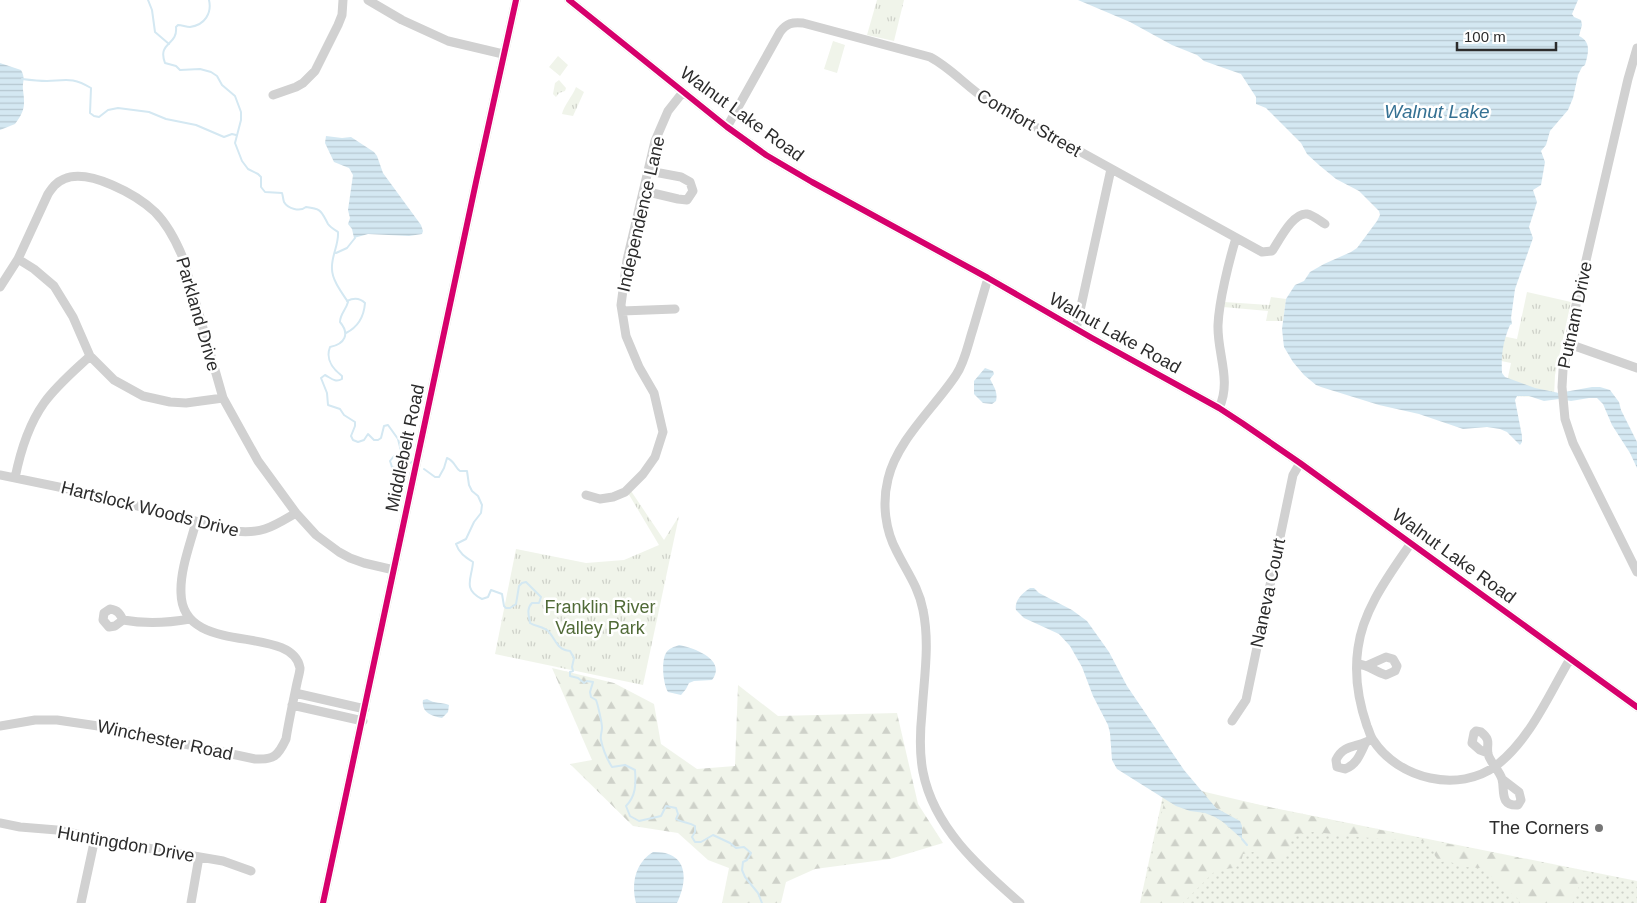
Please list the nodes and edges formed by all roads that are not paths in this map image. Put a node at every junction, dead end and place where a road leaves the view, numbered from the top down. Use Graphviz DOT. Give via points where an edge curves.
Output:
graph roads {
  1 [pos="343,0"];
  2 [pos="368,0"];
  3 [pos="516,0"];
  4 [pos="569,0"];
  5 [pos="1637,48"];
  6 [pos="503,54"];
  7 [pos="683,92"];
  8 [pos="273,95"];
  9 [pos="727,127"];
  10 [pos="1111,169"];
  11 [pos="649,171"];
  12 [pos="644,191"];
  13 [pos="1326,224"];
  14 [pos="1236,238"];
  15 [pos="18,259"];
  16 [pos="988,278"];
  17 [pos="0,287"];
  18 [pos="675,309"];
  19 [pos="622,311"];
  20 [pos="1076,329"];
  21 [pos="1569,344"];
  22 [pos="90,356"];
  23 [pos="1636,368"];
  24 [pos="223,398"];
  25 [pos="1219,408"];
  26 [pos="1300,463"];
  27 [pos="0,475"];
  28 [pos="15,478"];
  29 [pos="586,494"];
  30 [pos="296,513"];
  31 [pos="196,522"];
  32 [pos="1411,543"];
  33 [pos="394,570"];
  34 [pos="1637,572"];
  35 [pos="190,619"];
  36 [pos="123,620"];
  37 [pos="1570,659"];
  38 [pos="1357,664"];
  39 [pos="1368,665"];
  40 [pos="294,699"];
  41 [pos="365,708"];
  42 [pos="1637,708"];
  43 [pos="363,721"];
  44 [pos="1232,721"];
  45 [pos="0,726"];
  46 [pos="1488,753"];
  47 [pos="1495,766"];
  48 [pos="1502,779"];
  49 [pos="0,824"];
  50 [pos="95,838"];
  51 [pos="199,857"];
  52 [pos="251,871"];
  53 [pos="81,903"];
  54 [pos="191,903"];
  55 [pos="323,903"];
  56 [pos="1020,903"];
  1 -- 8 [label="street" via="342,15 316,71 296,87"];
  2 -- 6 [label="street" via="448,41"];
  3 -- 6 [label="street, Middlebelt Road"];
  4 -- 7 [label="street, Walnut Lake Road"];
  5 -- 21 [label="street, Putnam Drive"];
  6 -- 33 [label="street, Middlebelt Road"];
  7 -- 9 [label="street, Walnut Lake Road"];
  7 -- 11 [label="street, Independence Lane" via="668,111 655,141"];
  9 -- 10 [label="street, Comfort Street" via="780,32 786,25 803,23 930,57 986,100"];
  9 -- 16 [label="street, Walnut Lake Road" via="812,182"];
  10 -- 14 [label="street, Comfort Street"];
  10 -- 20 [label="street"];
  11 -- 12 [label="street, Independence Lane"];
  11 -- 12 [label="street" via="690,182 693,191 687,200 678,200"];
  12 -- 19 [label="street, Independence Lane" via="627,260"];
  13 -- 14 [label="street, Comfort Street" via="1307,214 1300,215 1267,253"];
  14 -- 25 [label="street" via="1218,321 1224,365"];
  15 -- 17 [label="street, Parkland Drive"];
  15 -- 22 [label="street" via="54,286 73,317"];
  15 -- 24 [label="street, Parkland Drive" via="48,194 65,178 88,177 115,185 134,197 163,220 176,240"];
  16 -- 20 [label="street, Walnut Lake Road"];
  16 -- 56 [label="street" via="957,374 916,426 893,463 885,501 888,530 896,552 920,595 926,626 920,748 929,792 943,822 956,839"];
  18 -- 19 [label="street"];
  19 -- 29 [label="street, Independence Lane" via="626,336 654,393 662,432 655,457 625,492 600,499"];
  20 -- 25 [label="street, Walnut Lake Road"];
  21 -- 23 [label="street"];
  21 -- 34 [label="street, Putnam Drive" via="1562,387 1566,423"];
  22 -- 24 [label="street" via="114,380 144,396 186,403"];
  22 -- 28 [label="street" via="44,404 22,450"];
  24 -- 30 [label="street, Parkland Drive" via="258,461"];
  25 -- 26 [label="street, Walnut Lake Road"];
  26 -- 32 [label="street, Walnut Lake Road"];
  26 -- 44 [label="street, Naneva Court" via="1293,475 1246,700"];
  27 -- 28 [label="street, Hartslock Woods Drive"];
  28 -- 31 [label="street, Hartslock Woods Drive"];
  30 -- 31 [label="street, Hartslock Woods Drive" via="252,533"];
  30 -- 33 [label="street, Parkland Drive" via="316,535 339,552 364,563"];
  31 -- 35 [label="street" via="180,595"];
  32 -- 37 [label="street, Walnut Lake Road"];
  32 -- 38 [label="street" via="1366,620 1358,646"];
  33 -- 41 [label="street, Middlebelt Road"];
  35 -- 36 [label="street" via="144,624"];
  35 -- 40 [label="street, Winchester Road" via="209,631 286,649 295,656 300,668"];
  37 -- 42 [label="street, Walnut Lake Road"];
  37 -- 47 [label="street" via="1520,743"];
  38 -- 39 [label="street"];
  38 -- 47 [label="street" via="1357,689 1369,742 1397,763 1413,773 1444,780 1468,778"];
  40 -- 41 [label="street"];
  40 -- 43 [label="street"];
  40 -- 45 [label="street, Winchester Road" via="286,739 276,756 267,760 57,720"];
  41 -- 43 [label="street, Middlebelt Road"];
  43 -- 55 [label="street, Middlebelt Road"];
  46 -- 47 [label="street"];
  47 -- 48 [label="street"];
  49 -- 50 [label="street, Huntingdon Drive"];
  50 -- 51 [label="street, Huntingdon Drive"];
  50 -- 53 [label="street"];
  51 -- 52 [label="street, Huntingdon Drive"];
  51 -- 54 [label="street"];
}
